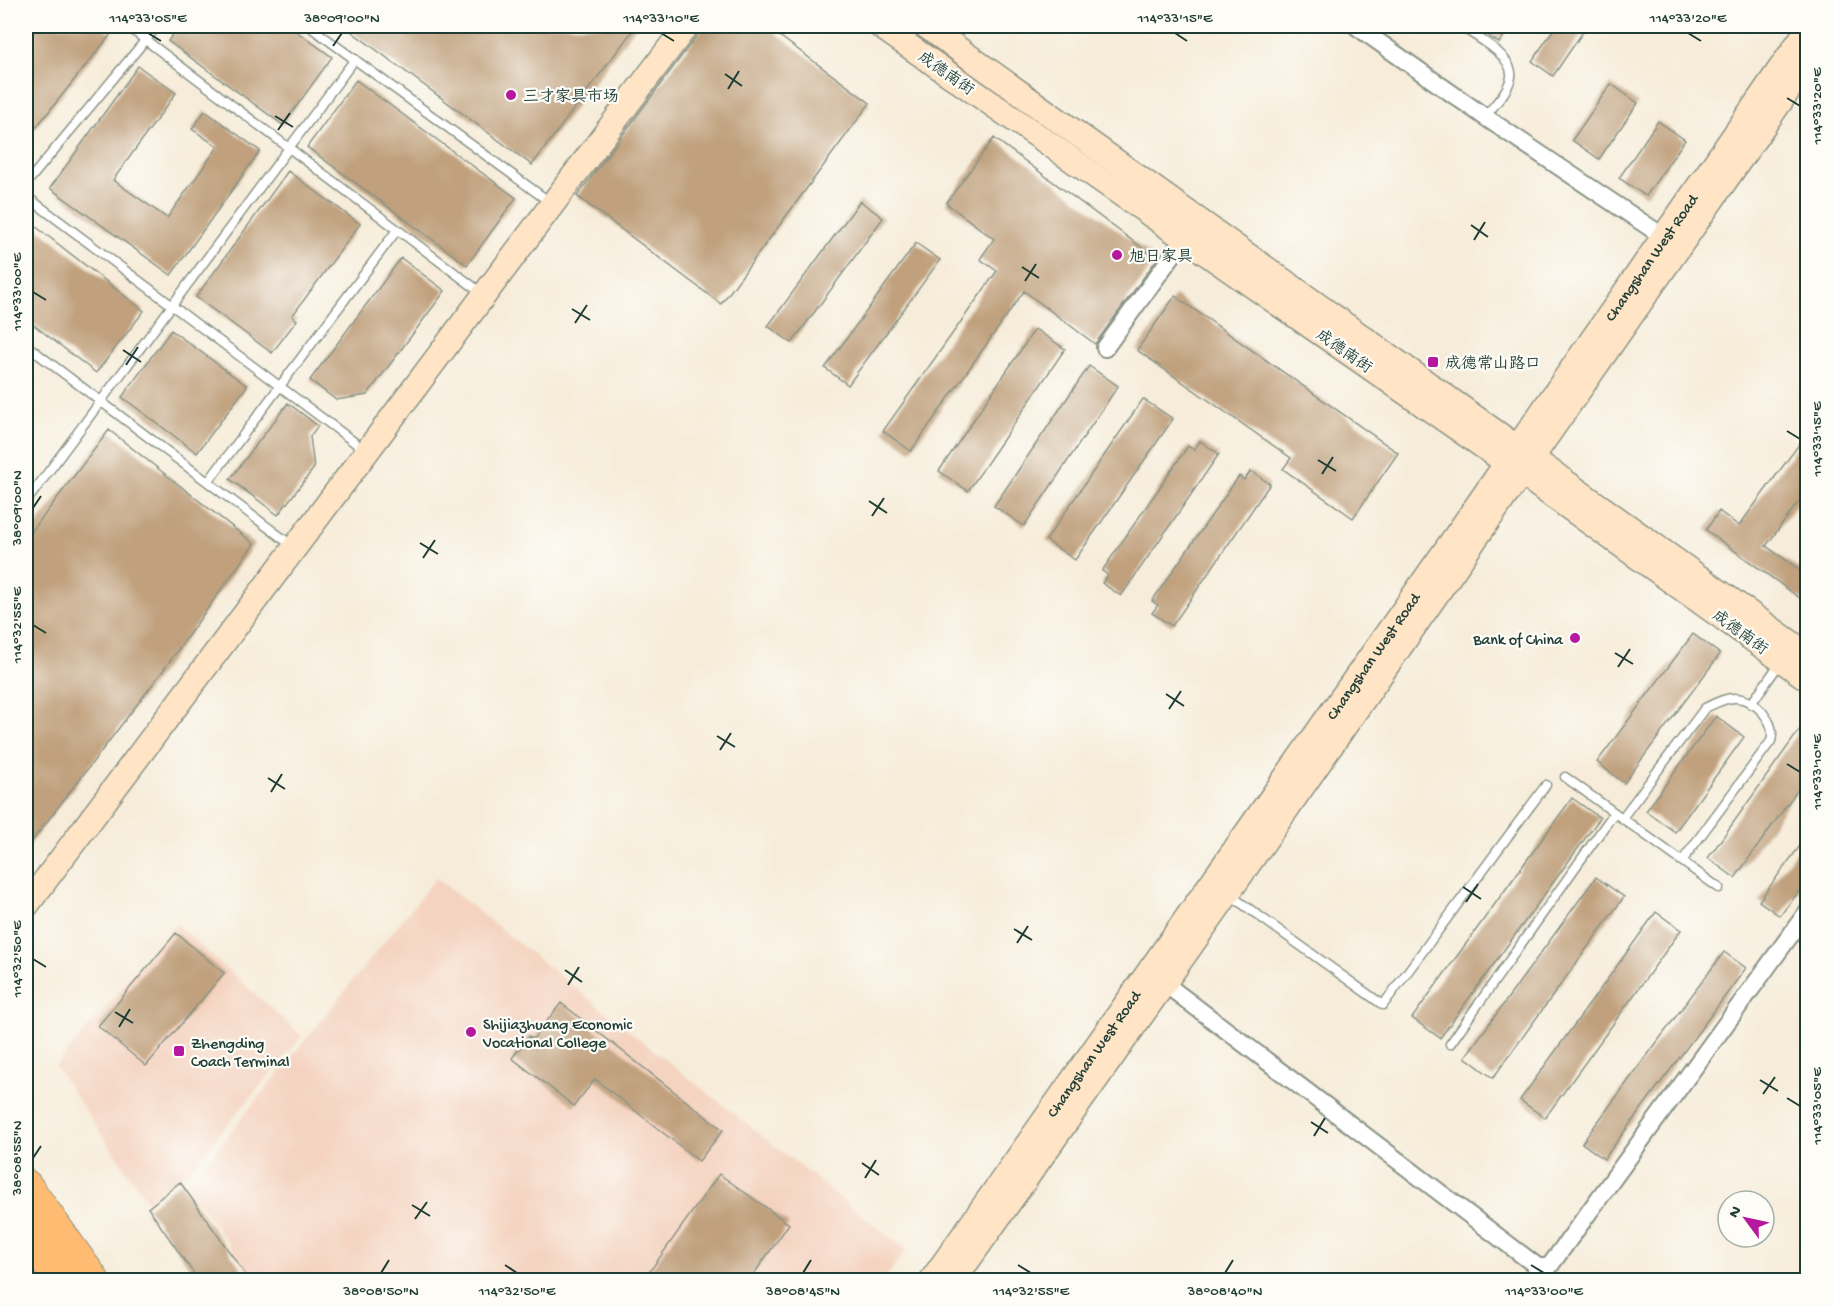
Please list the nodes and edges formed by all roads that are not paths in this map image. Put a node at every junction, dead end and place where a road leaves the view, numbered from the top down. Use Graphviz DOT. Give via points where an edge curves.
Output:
graph roads {
  1 [pos="127,26"];
  2 [pos="157,26"];
  3 [pos="309,26"];
  4 [pos="686,26"];
  5 [pos="880,26"];
  6 [pos="926,26"];
  7 [pos="1356,26"];
  8 [pos="1460,26"];
  9 [pos="1808,28"];
  10 [pos="146,39"];
  11 [pos="355,59"];
  12 [pos="1808,62"];
  13 [pos="1485,117"];
  14 [pos="289,148"];
  15 [pos="26,184"];
  16 [pos="26,196"];
  17 [pos="552,204"];
  18 [pos="397,230"];
  19 [pos="1664,237"];
  20 [pos="1185,238"];
  21 [pos="484,295"];
  22 [pos="172,306"];
  23 [pos="26,345"];
  24 [pos="1105,348"];
  25 [pos="280,387"];
  26 [pos="100,402"];
  27 [pos="366,452"];
  28 [pos="1519,460"];
  29 [pos="208,483"];
  30 [pos="26,502"];
  31 [pos="294,548"];
  32 [pos="1808,655"];
  33 [pos="1782,661"];
  34 [pos="1808,679"];
  35 [pos="1751,704"];
  36 [pos="1565,777"];
  37 [pos="1546,785"];
  38 [pos="1618,815"];
  39 [pos="1682,861"];
  40 [pos="1719,888"];
  41 [pos="1227,893"];
  42 [pos="26,906"];
  43 [pos="1808,911"];
  44 [pos="1164,983"];
  45 [pos="1450,1044"];
  46 [pos="26,1186"];
  47 [pos="26,1232"];
  48 [pos="60,1281"];
  49 [pos="93,1281"];
  50 [pos="932,1281"];
  51 [pos="954,1281"];
  1 -- 10 [label="lane"];
  2 -- 10 [label="lane"];
  3 -- 11 [label="lane"];
  4 -- 17 [label="main road"];
  5 -- 20 [label="main road, 成德南街"];
  6 -- 28 [label="main road, 成德南街"];
  7 -- 13 [label="street"];
  8 -- 13 [label="lane" via="1501,54 1510,66 1504,92"];
  9 -- 19 [label="main road, Changshan West Road"];
  10 -- 14 [label="lane"];
  10 -- 15 [label="lane"];
  11 -- 14 [label="lane"];
  11 -- 17 [label="lane"];
  12 -- 28 [label="main road, Changshan West Road"];
  13 -- 19 [label="street"];
  14 -- 18 [label="lane"];
  14 -- 22 [label="lane"];
  16 -- 22 [label="lane"];
  17 -- 21 [label="main road"];
  18 -- 21 [label="lane"];
  18 -- 25 [label="lane"];
  19 -- 28 [label="main road, Changshan West Road"];
  20 -- 24 [label="street"];
  20 -- 28 [label="main road, 成德南街"];
  21 -- 27 [label="main road"];
  22 -- 25 [label="lane"];
  22 -- 26 [label="lane"];
  23 -- 26 [label="lane"];
  25 -- 27 [label="lane"];
  25 -- 29 [label="lane"];
  26 -- 29 [label="lane"];
  26 -- 30 [label="lane"];
  27 -- 31 [label="main road"];
  28 -- 32 [label="main road, 成德南街"];
  28 -- 33 [label="main road, 成德南街"];
  28 -- 41 [label="main road, Changshan West Road"];
  28 -- 50 [label="main road, Changshan West Road"];
  29 -- 31 [label="lane"];
  31 -- 42 [label="main road"];
  33 -- 34 [label="main road, 成德南街"];
  33 -- 35 [label="lane"];
  35 -- 38 [label="lane" via="1737,698 1705,708"];
  35 -- 39 [label="lane" via="1771,724 1771,741"];
  36 -- 38 [label="lane"];
  37 -- 41 [label="lane" via="1383,1005"];
  38 -- 39 [label="lane"];
  38 -- 45 [label="lane"];
  39 -- 40 [label="lane"];
  41 -- 44 [label="main road, Changshan West Road"];
  43 -- 44 [label="street" via="1549,1267 1538,1267"];
  44 -- 51 [label="main road, Changshan West Road"];
  46 -- 49 [label="highway"];
  47 -- 48 [label="highway"];
}
